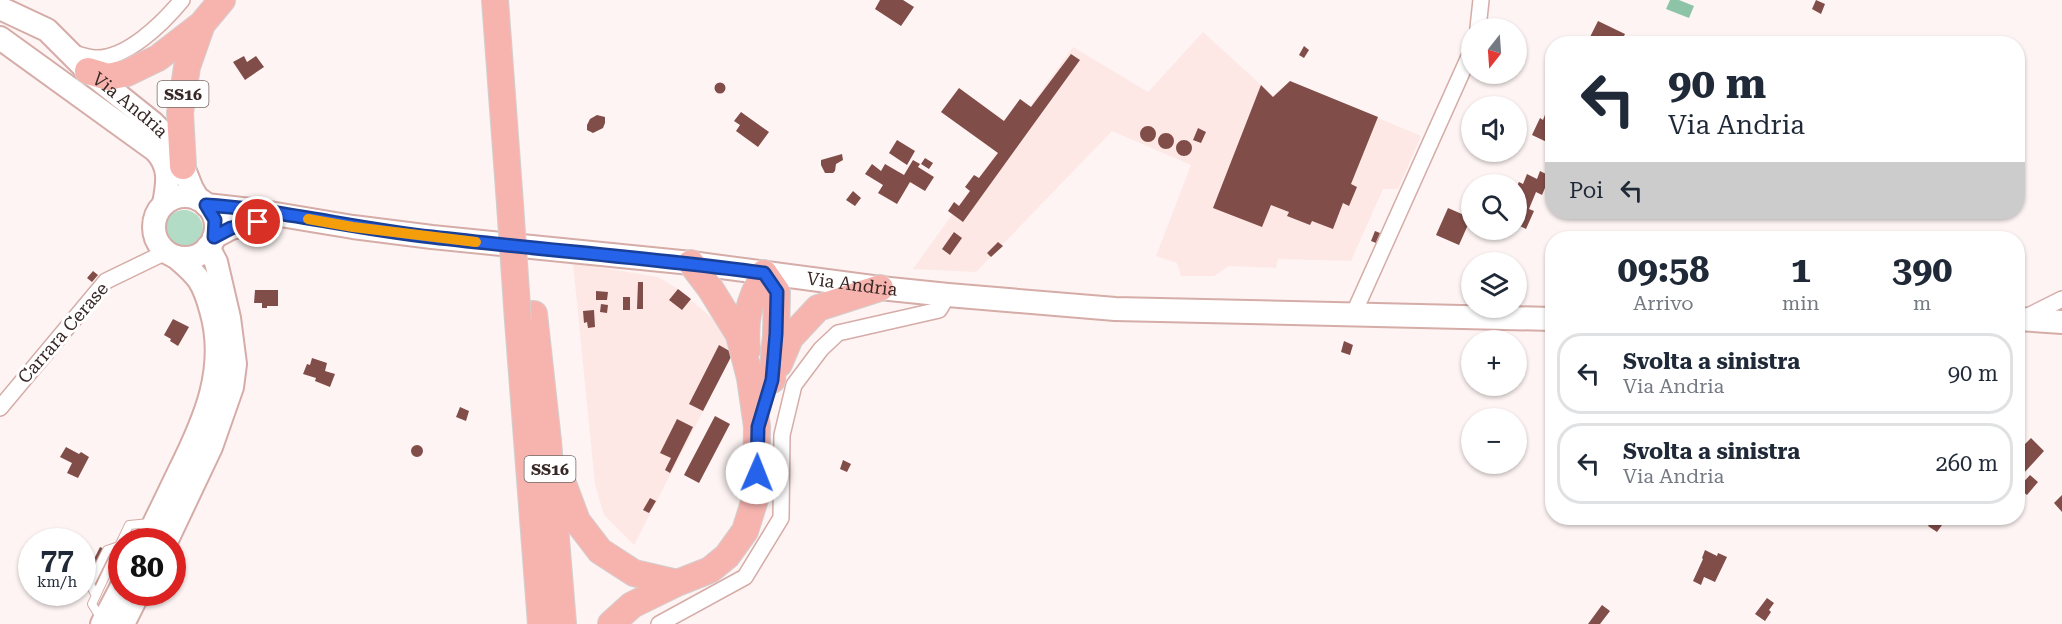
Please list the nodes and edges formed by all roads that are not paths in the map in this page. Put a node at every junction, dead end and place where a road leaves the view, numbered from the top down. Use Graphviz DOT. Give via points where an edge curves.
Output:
graph roads {
  1 [pos="182,0"];
  2 [pos="222,0"];
  3 [pos="495,0"];
  4 [pos="511,0"];
  5 [pos="1481,0"];
  6 [pos="0,8"];
  7 [pos="1479,18"];
  8 [pos="202,24"];
  9 [pos="38,26"];
  10 [pos="0,38"];
  11 [pos="69,52"];
  12 [pos="21,54"];
  13 [pos="88,71"];
  14 [pos="1461,74"];
  15 [pos="183,165"];
  16 [pos="519,201"];
  17 [pos="202,202"];
  18 [pos="164,204"];
  19 [pos="284,215"];
  20 [pos="211,242"];
  21 [pos="171,255"];
  22 [pos="691,264"];
  23 [pos="764,273"];
  24 [pos="880,288"];
  25 [pos="948,295"];
  26 [pos="2062,299"];
  27 [pos="1353,315"];
  28 [pos="2025,316"];
  29 [pos="526,318"];
  30 [pos="1545,319"];
  31 [pos="2025,319"];
  32 [pos="2062,322"];
  33 [pos="761,379"];
  34 [pos="0,408"];
  35 [pos="548,441"];
  36 [pos="158,528"];
  37 [pos="159,528"];
  38 [pos="108,568"];
  39 [pos="677,582"];
  40 [pos="115,606"];
  41 [pos="125,606"];
  42 [pos="109,623"];
  43 [pos="541,624"];
  44 [pos="563,624"];
  45 [pos="611,624"];
  46 [pos="659,624"];
  1 -- 11 [label="street" via="150,34 116,55 95,58"];
  2 -- 8 [label="highway, SS16"];
  3 -- 16 [label="highway, SS16"];
  4 -- 16 [label="highway, SS16"];
  5 -- 7 [label="street"];
  6 -- 9 [label="main road, Via Andria"];
  8 -- 13 [label="highway, SS16" via="158,58 128,73 108,77"];
  8 -- 15 [label="highway, SS16" via="187,67 180,113"];
  9 -- 11 [label="main road, Via Andria"];
  9 -- 12 [label="main road" via="17,29 15,44"];
  10 -- 12 [label="main road, Via Andria"];
  11 -- 13 [label="main road, Via Andria"];
  12 -- 18 [label="main road, Via Andria" via="161,156 167,168"];
  13 -- 15 [label="main road, Via Andria" via="164,134"];
  14 -- 27 [label="street"];
  15 -- 17 [label="main road, Via Andria"];
  16 -- 29 [label="highway, SS16"];
  17 -- 18 [label="main road, Via Andria" via="181,196"];
  17 -- 19 [label="main road, Via Andria"];
  17 -- 20 [label="main road, Via Andria" via="215,220"];
  18 -- 21 [label="main road, Via Andria" via="154,219 153,229 155,238"];
  19 -- 20 [label="main road, Via Andria" via="231,228"];
  19 -- 22 [label="main road, Via Andria" via="432,237"];
  20 -- 21 [label="main road, Via Andria" via="194,257"];
  20 -- 37 [label="main road" via="232,336 232,387 211,447"];
  21 -- 34 [label="street, Carrara Cerase" via="106,280"];
  21 -- 36 [label="main road" via="205,290 213,317 218,362 207,412"];
  22 -- 23 [label="main road, Via Andria"];
  22 -- 33 [label="highway" via="739,335"];
  23 -- 24 [label="main road, Via Andria"];
  23 -- 33 [label="highway" via="751,297 745,329"];
  24 -- 25 [label="main road, Via Andria"];
  24 -- 33 [label="highway" via="818,308 790,338"];
  25 -- 27 [label="main road, Via Andria" via="1115,309"];
  25 -- 46 [label="street" via="939,310 838,333 821,348 794,385 782,435 781,518 745,577"];
  26 -- 28 [label="street"];
  27 -- 30 [label="main road, Via Andria"];
  29 -- 35 [label="highway, SS16"];
  29 -- 43 [label="highway, SS16"];
  31 -- 32 [label="main road"];
  33 -- 39 [label="highway" via="756,496 745,531 727,556 710,570"];
  35 -- 39 [label="highway, SS16" via="578,521 600,551 634,573"];
  35 -- 44 [label="highway, SS16"];
  38 -- 42 [label="lane" via="92,603"];
  39 -- 45 [label="highway" via="632,605"];
  40 -- 42 [label="main road"];
  41 -- 42 [label="main road"];
}
